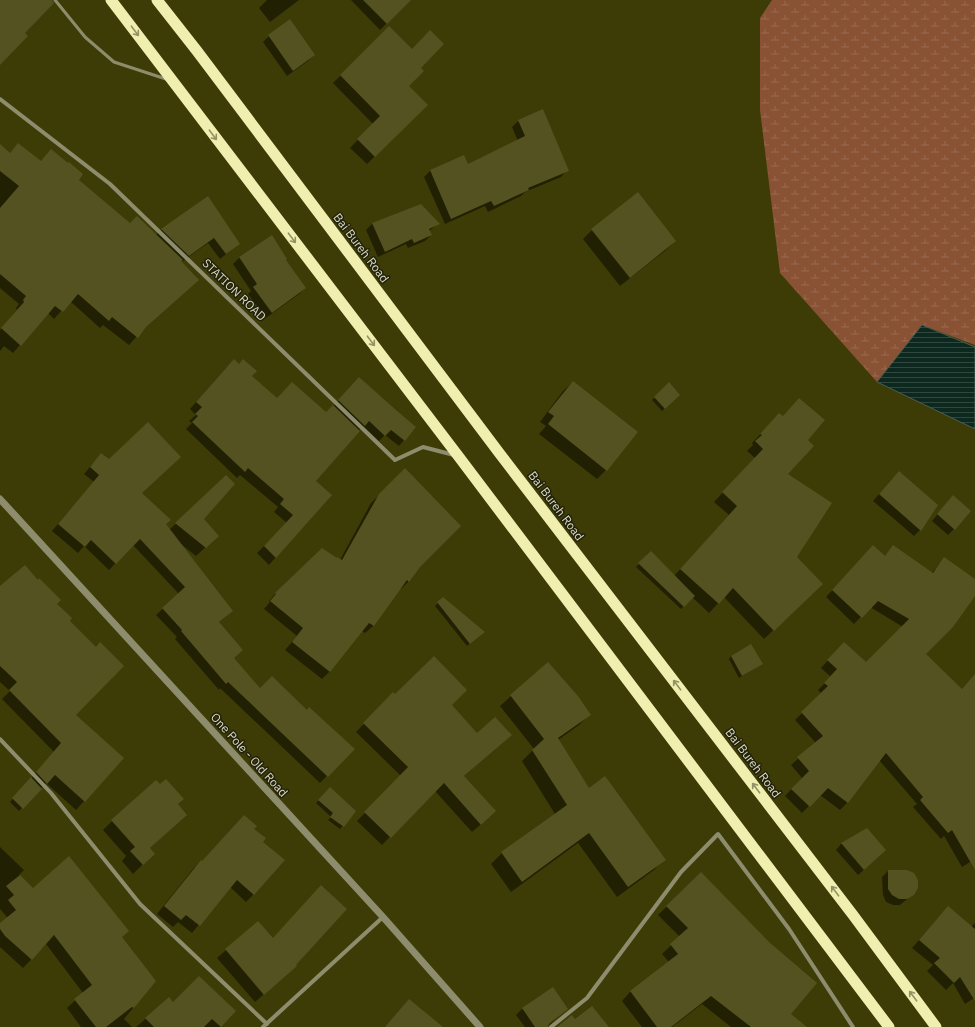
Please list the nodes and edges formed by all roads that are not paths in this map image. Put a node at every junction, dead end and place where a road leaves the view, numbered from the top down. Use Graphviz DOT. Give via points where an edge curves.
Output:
graph roads {
  1 [pos="55,0"];
  2 [pos="111,0"];
  3 [pos="157,0"];
  4 [pos="172,81"];
  5 [pos="0,98"];
  6 [pos="459,457"];
  7 [pos="0,499"];
  8 [pos="0,738"];
  9 [pos="383,917"];
  10 [pos="265,1026"];
  11 [pos="480,1027"];
  12 [pos="551,1027"];
  13 [pos="853,1027"];
  14 [pos="890,1027"];
  15 [pos="936,1027"];
  1 -- 4 [label="lane" via="85,37 114,62"];
  2 -- 4 [label="highway, one-way"];
  15 -- 3 [label="highway, Bai Bureh Road, one-way" via="853,914 500,454"];
  4 -- 6 [label="highway, one-way"];
  5 -- 6 [label="street, STATION ROAD" via="110,184 395,460 423,447"];
  6 -- 14 [label="highway"];
  7 -- 9 [label="street, One Pole - Old Road"];
  8 -- 10 [label="street" via="51,793 140,904"];
  9 -- 10 [label="street"];
  9 -- 11 [label="street, One Pole - Old Road"];
  12 -- 13 [label="street" via="587,998 681,872 718,834 789,929"];
}
